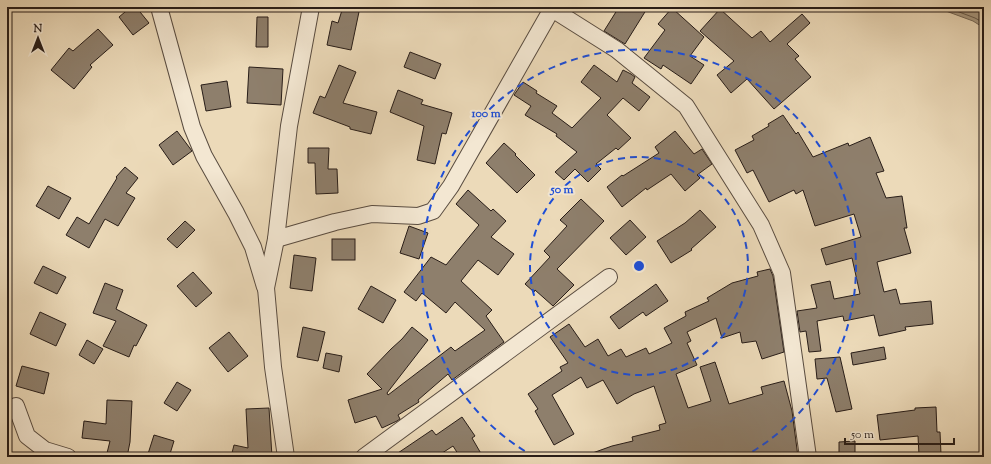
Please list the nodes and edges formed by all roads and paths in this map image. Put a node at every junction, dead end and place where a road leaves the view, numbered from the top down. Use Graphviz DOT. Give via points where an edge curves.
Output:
graph roads {
  1 [pos="159,7"];
  2 [pos="312,7"];
  3 [pos="553,8"];
  4 [pos="276,239"];
  5 [pos="609,277"];
  6 [pos="266,288"];
  7 [pos="16,406"];
  8 [pos="68,457"];
  9 [pos="286,457"];
  10 [pos="364,457"];
  11 [pos="808,457"];
  1 -- 6 [label="street" via="192,127 204,156 253,247"];
  2 -- 4 [label="street" via="289,126"];
  3 -- 4 [label="street" via="451,186 433,211 418,216 372,214"];
  3 -- 11 [label="street" via="617,50 686,106 761,225 782,273"];
  4 -- 6 [label="street"];
  5 -- 10 [label="street"];
  6 -- 9 [label="street" via="273,367"];
  7 -- 8 [label="street" via="27,436 45,450"];
}
